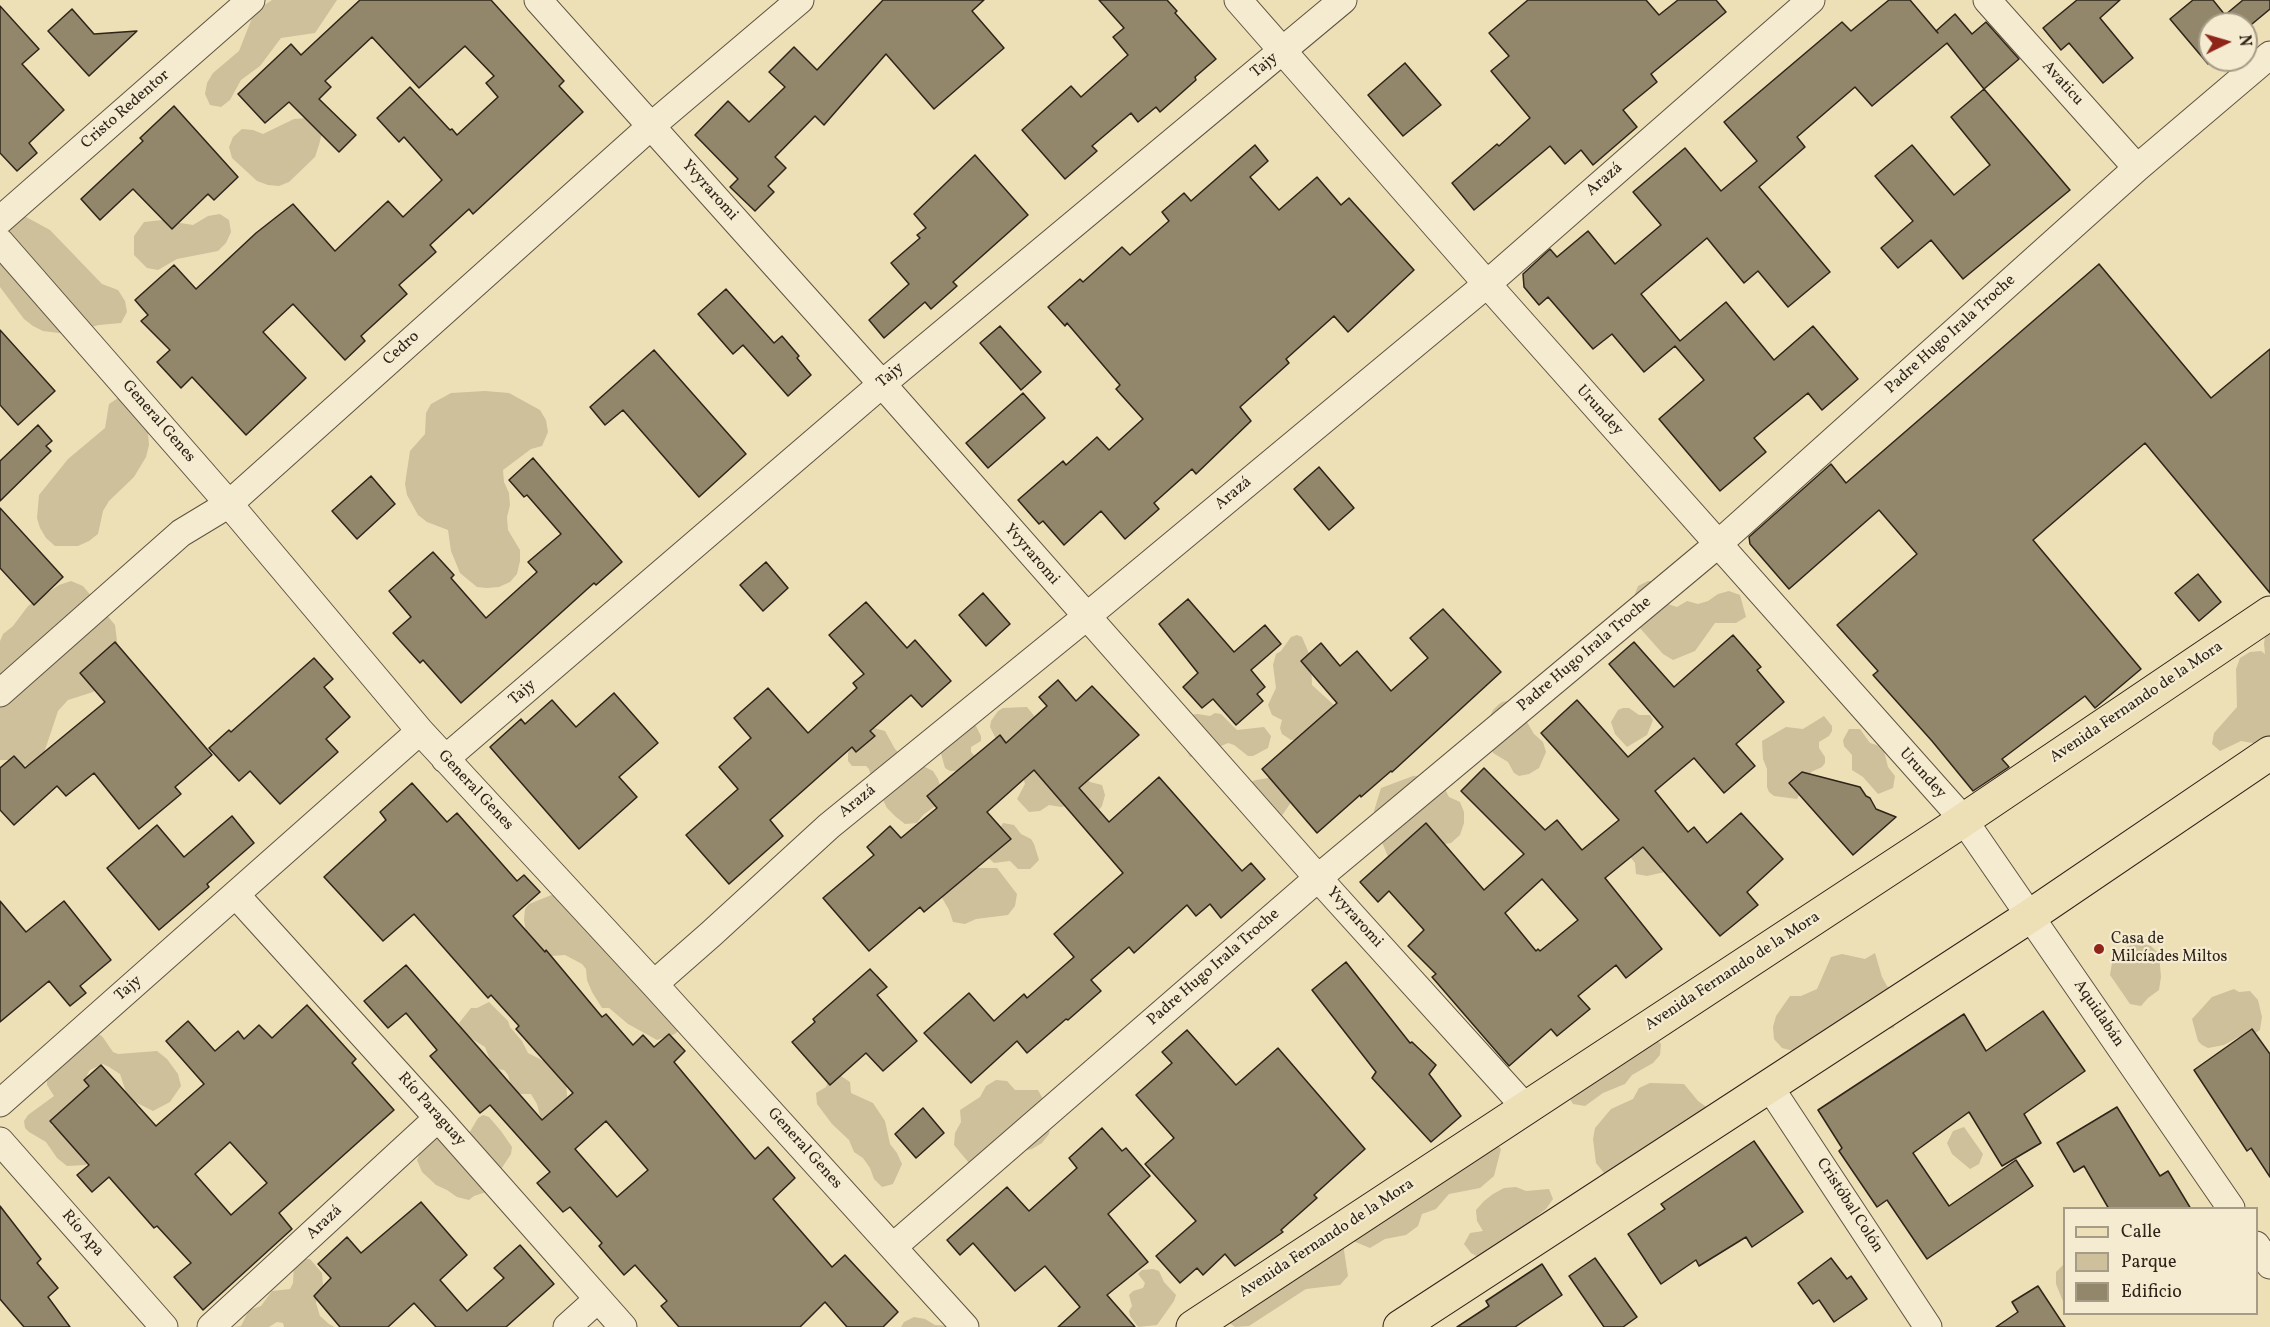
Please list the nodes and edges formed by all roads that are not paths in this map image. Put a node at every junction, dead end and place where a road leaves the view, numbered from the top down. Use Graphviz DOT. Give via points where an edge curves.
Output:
graph roads {
  1 [pos="251,0"];
  2 [pos="538,0"];
  3 [pos="800,0"];
  4 [pos="1238,0"];
  5 [pos="1343,0"];
  6 [pos="1811,0"];
  7 [pos="1987,0"];
  8 [pos="1283,51"];
  9 [pos="2270,56"];
  10 [pos="650,127"];
  11 [pos="2137,168"];
  12 [pos="0,220"];
  13 [pos="0,242"];
  14 [pos="1487,284"];
  15 [pos="882,384"];
  16 [pos="230,504"];
  17 [pos="1718,544"];
  18 [pos="2270,614"];
  19 [pos="1086,617"];
  20 [pos="0,693"];
  21 [pos="420,731"];
  22 [pos="2270,753"];
  23 [pos="446,759"];
  24 [pos="1963,819"];
  25 [pos="1318,878"];
  26 [pos="236,895"];
  27 [pos="2030,916"];
  28 [pos="654,984"];
  29 [pos="1769,1086"];
  30 [pos="0,1103"];
  31 [pos="1526,1108"];
  32 [pos="438,1118"];
  33 [pos="0,1141"];
  34 [pos="2230,1207"];
  35 [pos="894,1246"];
  36 [pos="2258,1248"];
  37 [pos="2270,1265"];
  38 [pos="597,1300"];
  39 [pos="164,1327"];
  40 [pos="211,1327"];
  41 [pos="567,1327"];
  42 [pos="622,1327"];
  43 [pos="965,1327"];
  44 [pos="1193,1327"];
  45 [pos="1400,1327"];
  46 [pos="1928,1327"];
  1 -- 12 [label="street, Cristo Redentor"];
  2 -- 10 [label="street, Yvyraromi"];
  3 -- 10 [label="street, Cedro"];
  4 -- 8 [label="street, Urundey"];
  5 -- 8 [label="street, Tajy"];
  6 -- 14 [label="street, Arazá"];
  7 -- 11 [label="street, Avaticu"];
  8 -- 14 [label="street, Urundey"];
  8 -- 15 [label="street, Tajy"];
  9 -- 11 [label="street, Padre Hugo Irala Troche"];
  10 -- 15 [label="street, Yvyraromi"];
  10 -- 16 [label="street, Cedro"];
  11 -- 17 [label="street, Padre Hugo Irala Troche"];
  13 -- 16 [label="street, General Genes"];
  14 -- 17 [label="street, Urundey"];
  14 -- 19 [label="street, Arazá"];
  15 -- 19 [label="street, Yvyraromi"];
  15 -- 23 [label="street, Tajy"];
  16 -- 20 [label="street, Cedro" via="181,533"];
  16 -- 21 [label="street, General Genes"];
  17 -- 24 [label="street, Urundey"];
  17 -- 25 [label="street, Padre Hugo Irala Troche"];
  18 -- 24 [label="main road, Avenida Fernando de la Mora"];
  19 -- 25 [label="street, Yvyraromi"];
  19 -- 28 [label="street, Arazá" via="829,826"];
  21 -- 23 [label="street, General Genes"];
  21 -- 26 [label="street, Tajy"];
  22 -- 27 [label="main road"];
  23 -- 28 [label="street, General Genes"];
  24 -- 27 [label="street, Aquidabán"];
  24 -- 31 [label="main road, Avenida Fernando de la Mora"];
  25 -- 31 [label="street, Yvyraromi"];
  25 -- 35 [label="street, Padre Hugo Irala Troche"];
  26 -- 30 [label="street, Tajy"];
  26 -- 32 [label="street, Río Paraguay"];
  27 -- 29 [label="main road"];
  27 -- 34 [label="street, Aquidabán"];
  28 -- 35 [label="street, General Genes"];
  29 -- 45 [label="main road"];
  29 -- 46 [label="street, Cristóbal Colón"];
  31 -- 44 [label="main road, Avenida Fernando de la Mora"];
  32 -- 38 [label="street, Río Paraguay"];
  32 -- 40 [label="street, Arazá"];
  33 -- 39 [label="street, Río Apa"];
  35 -- 43 [label="street, General Genes"];
  36 -- 37 [label="street"];
  38 -- 41 [label="street"];
  38 -- 42 [label="street, Río Paraguay"];
}
